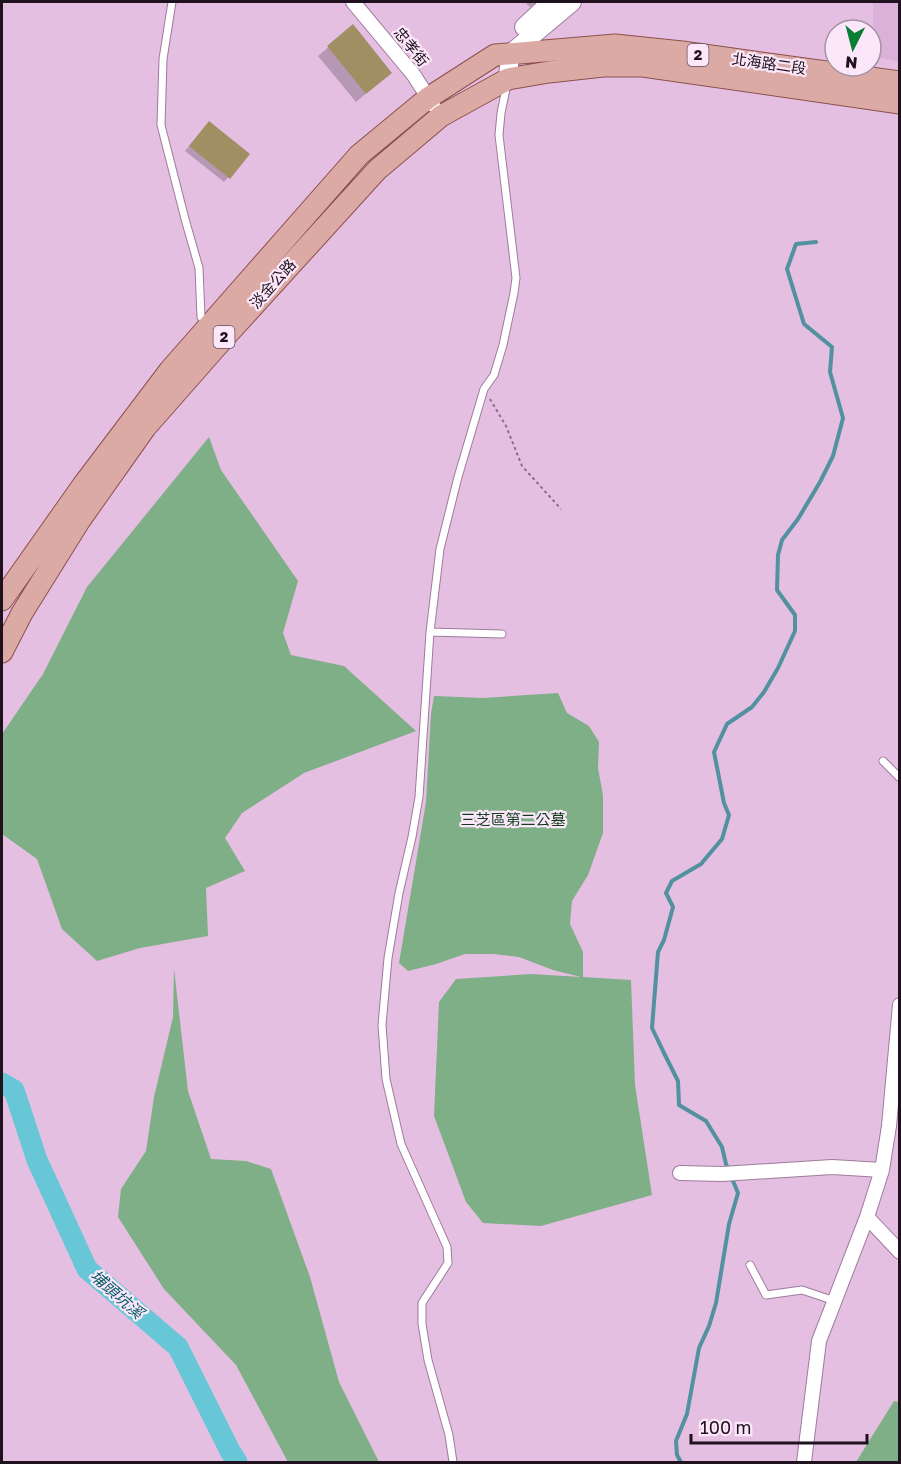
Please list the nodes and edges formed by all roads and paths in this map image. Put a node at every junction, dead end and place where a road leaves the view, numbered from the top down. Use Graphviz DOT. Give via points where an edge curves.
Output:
graph roads {
  1 [pos="172,2"];
  2 [pos="353,2"];
  3 [pos="551,2"];
  4 [pos="572,2"];
  5 [pos="503,55"];
  6 [pos="508,79"];
  7 [pos="900,82"];
  8 [pos="428,98"];
  9 [pos="900,103"];
  10 [pos="441,116"];
  11 [pos="217,332"];
  12 [pos="484,389"];
  13 [pos="561,509"];
  14 [pos="2,601"];
  15 [pos="22,613"];
  16 [pos="430,632"];
  17 [pos="502,634"];
  18 [pos="2,652"];
  19 [pos="883,761"];
  20 [pos="900,778"];
  21 [pos="900,1005"];
  22 [pos="882,1170"];
  23 [pos="680,1173"];
  24 [pos="867,1217"];
  25 [pos="900,1252"];
  26 [pos="750,1265"];
  27 [pos="835,1301"];
  28 [pos="453,1462"];
  29 [pos="804,1462"];
  1 -- 11 [label="lane" via="163,59 161,125 199,268 201,317"];
  2 -- 8 [label="street, 忠孝街"];
  3 -- 5 [label="main road"];
  4 -- 5 [label="main road"];
  5 -- 6 [label="main road"];
  5 -- 7 [label="main road, 北海路二段 / 2" via="615,45"];
  5 -- 8 [label="main road, 淡金公路 / 2"];
  6 -- 9 [label="main road, 北海路二段 / 2" via="581,68 643,66"];
  6 -- 10 [label="main road, 淡金公路 / 2"];
  6 -- 12 [label="lane" via="499,135 516,278 503,345 494,375"];
  8 -- 10 [label="street, 忠孝街"];
  8 -- 11 [label="main road, 淡金公路 / 2" via="359,155"];
  10 -- 11 [label="main road, 淡金公路 / 2" via="377,170"];
  11 -- 14 [label="main road, 淡金公路 / 2" via="164,378"];
  11 -- 15 [label="main road, 淡金公路 / 2" via="80,520"];
  12 -- 13 [label="path" via="506,426 522,466"];
  12 -- 16 [label="lane" via="440,549"];
  14 -- 15 [label="lane"];
  15 -- 18 [label="main road, 淡金公路 / 2"];
  16 -- 17 [label="lane"];
  16 -- 28 [label="lane" via="419,797 388,958 382,1025 386,1079 401,1144 447,1247 448,1263 422,1303 422,1324"];
  19 -- 20 [label="lane"];
  21 -- 22 [label="street"];
  22 -- 23 [label="street" via="832,1167"];
  22 -- 24 [label="street"];
  24 -- 25 [label="street"];
  24 -- 27 [label="street"];
  26 -- 27 [label="lane" via="766,1295 802,1290"];
  27 -- 29 [label="street" via="819,1341"];
}
